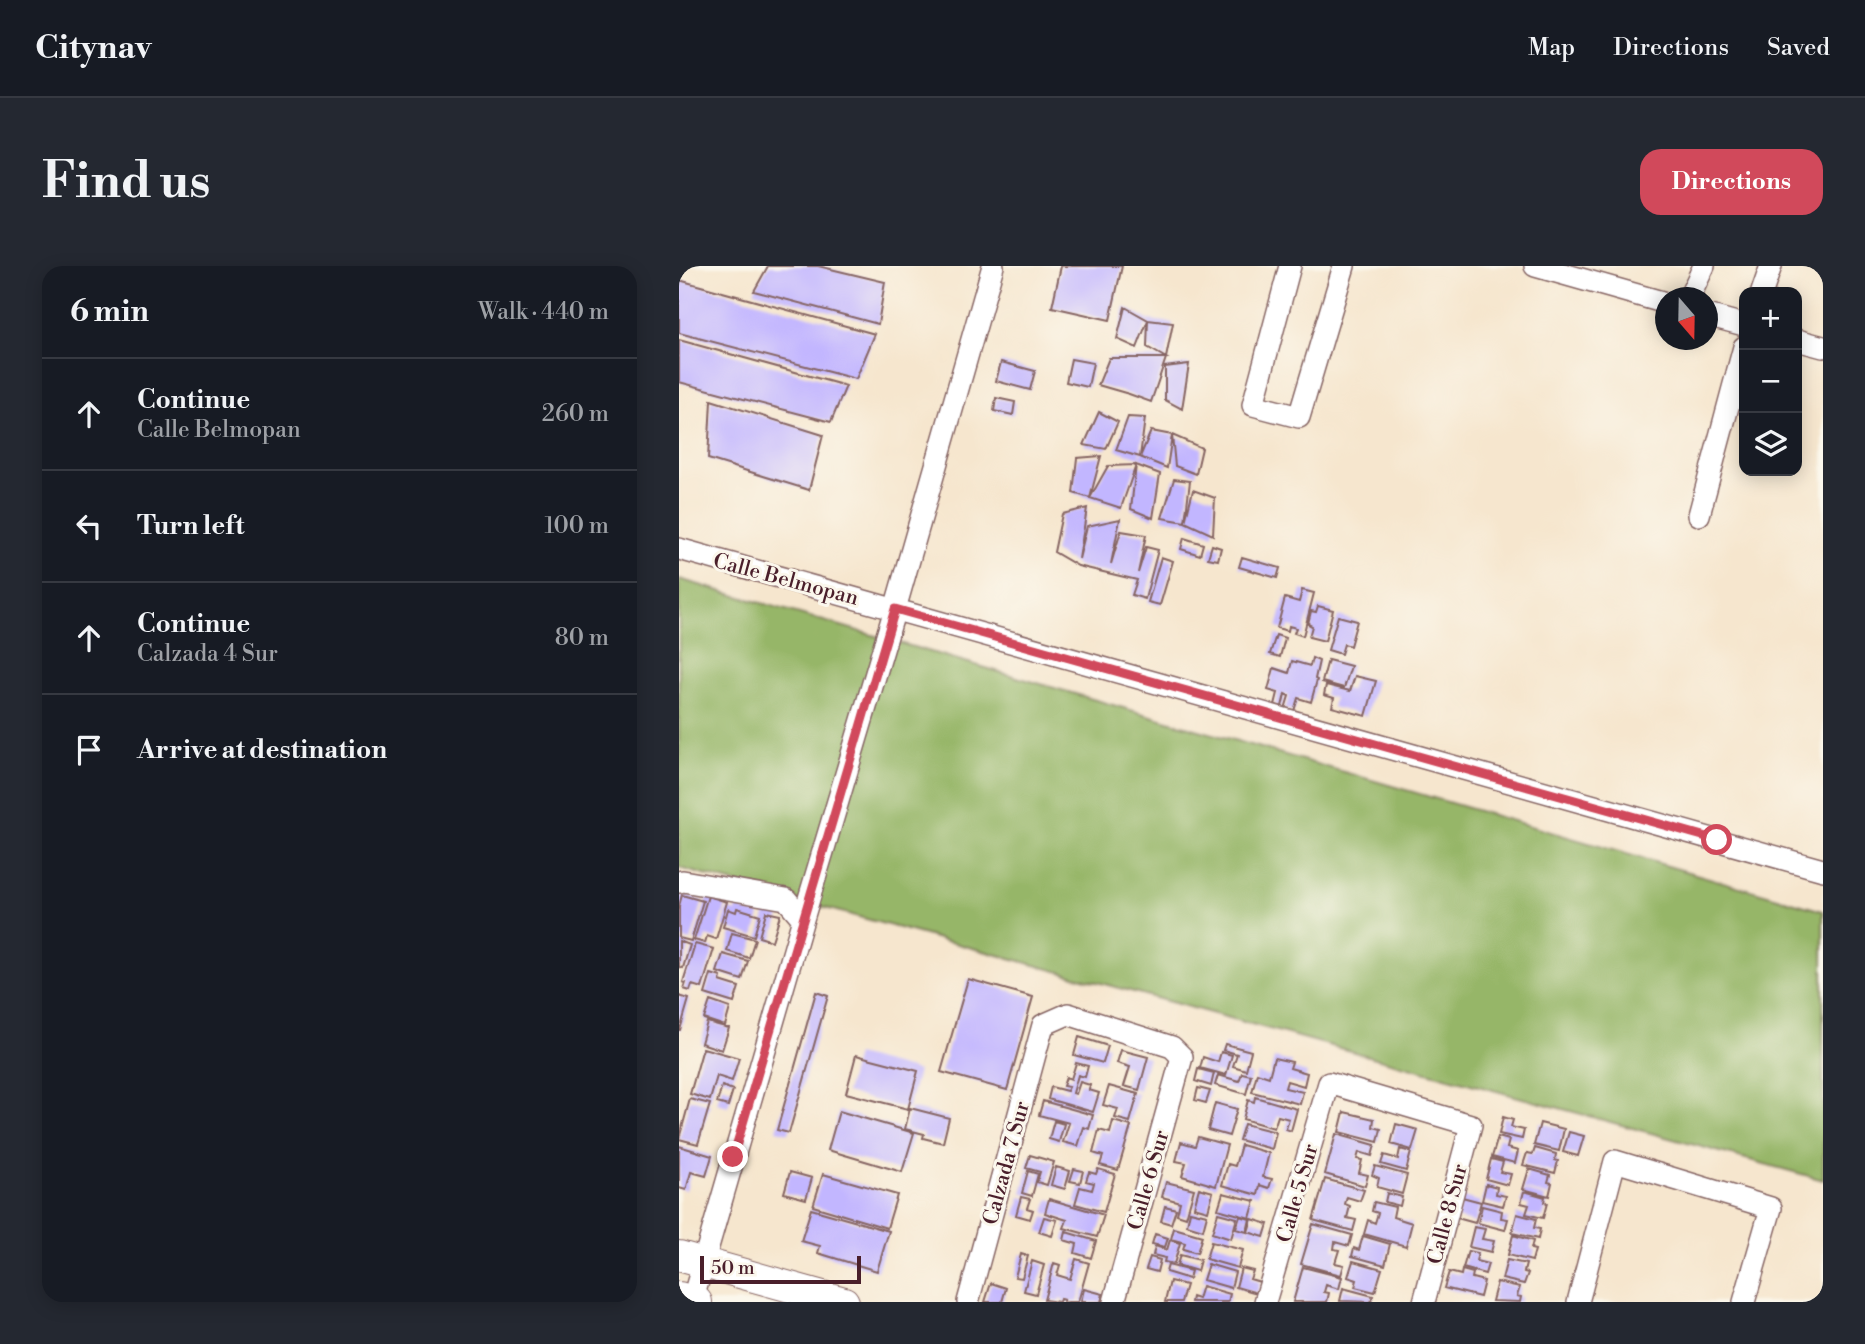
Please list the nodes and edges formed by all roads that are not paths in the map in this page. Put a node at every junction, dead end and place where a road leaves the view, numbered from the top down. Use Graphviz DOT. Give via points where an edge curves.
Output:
graph roads {
  1 [pos="993,266"];
  2 [pos="1290,266"];
  3 [pos="1344,266"];
  4 [pos="1535,266"];
  5 [pos="1704,266"];
  6 [pos="1771,266"];
  7 [pos="1694,287"];
  8 [pos="1764,287"];
  9 [pos="1655,300"];
  10 [pos="1718,318"];
  11 [pos="1739,324"];
  12 [pos="1802,341"];
  13 [pos="1823,347"];
  14 [pos="1743,350"];
  15 [pos="1699,515"];
  16 [pos="679,549"];
  17 [pos="895,609"];
  18 [pos="1823,870"];
  19 [pos="679,881"];
  20 [pos="803,919"];
  21 [pos="1043,1025"];
  22 [pos="1471,1125"];
  23 [pos="691,1260"];
  24 [pos="690,1300"];
  25 [pos="844,1302"];
  26 [pos="968,1302"];
  27 [pos="1114,1302"];
  28 [pos="1265,1302"];
  29 [pos="1424,1302"];
  30 [pos="1578,1302"];
  31 [pos="1744,1302"];
  1 -- 17 [label="street"];
  2 -- 3 [label="street" via="1252,405 1299,417"];
  4 -- 9 [label="street"];
  5 -- 7 [label="street"];
  6 -- 8 [label="street"];
  10 -- 11 [label="street"];
  12 -- 13 [label="street"];
  14 -- 15 [label="street"];
  16 -- 17 [label="street, Calle Belmopan"];
  17 -- 18 [label="street, Calle Belmopan"];
  17 -- 20 [label="street"];
  19 -- 20 [label="street" via="786,900"];
  20 -- 23 [label="street"];
  21 -- 26 [label="street, Calzada 7 Sur"];
  21 -- 27 [label="street, Calle 6 Sur" via="1068,1014 1172,1047 1182,1057"];
  22 -- 28 [label="street, Calle 5 Sur" via="1329,1083"];
  22 -- 29 [label="street, Calle 8 Sur"];
  23 -- 24 [label="street"];
  23 -- 25 [label="street"];
  30 -- 31 [label="street" via="1615,1161 1771,1208"];
}
